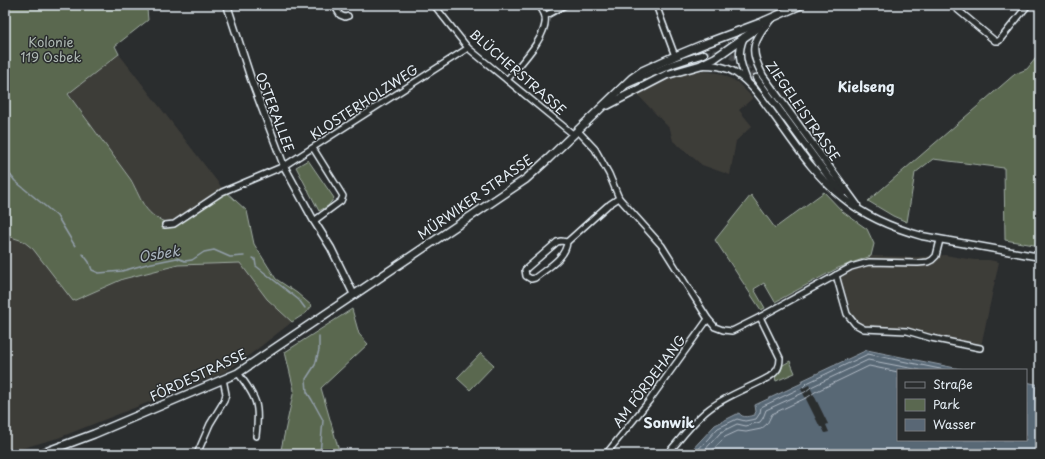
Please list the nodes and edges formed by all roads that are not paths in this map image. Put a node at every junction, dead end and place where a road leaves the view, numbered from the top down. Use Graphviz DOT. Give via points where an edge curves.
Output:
graph roads {
  1 [pos="227,5"];
  2 [pos="334,5"];
  3 [pos="434,5"];
  4 [pos="539,5"];
  5 [pos="565,5"];
  6 [pos="656,5"];
  7 [pos="801,5"];
  8 [pos="952,5"];
  9 [pos="1028,5"];
  10 [pos="348,16"];
  11 [pos="545,16"];
  12 [pos="770,20"];
  13 [pos="760,23"];
  14 [pos="743,38"];
  15 [pos="468,48"];
  16 [pos="704,54"];
  17 [pos="675,56"];
  18 [pos="701,65"];
  19 [pos="756,78"];
  20 [pos="508,80"];
  21 [pos="747,81"];
  22 [pos="624,86"];
  23 [pos="600,108"];
  24 [pos="576,133"];
  25 [pos="313,148"];
  26 [pos="284,166"];
  27 [pos="619,198"];
  28 [pos="860,210"];
  29 [pos="314,221"];
  30 [pos="165,225"];
  31 [pos="940,240"];
  32 [pos="567,242"];
  33 [pos="1040,257"];
  34 [pos="836,275"];
  35 [pos="354,295"];
  36 [pos="760,317"];
  37 [pos="708,319"];
  38 [pos="980,348"];
  39 [pos="238,373"];
  40 [pos="223,379"];
  41 [pos="256,436"];
  42 [pos="40,454"];
  43 [pos="197,454"];
  44 [pos="606,454"];
  45 [pos="667,454"];
  1 -- 26 [label="street, OSTERALLEE" via="251,79"];
  2 -- 10 [label="street" via="340,15"];
  3 -- 15 [label="street, BLÜCHERSTRASSE"];
  4 -- 11 [label="street"];
  5 -- 11 [label="street"];
  6 -- 17 [label="street"];
  7 -- 12 [label="main road, MÜRWIKER STRASSE"];
  8 -- 9 [label="street" via="995,41 999,41"];
  11 -- 20 [label="street" via="542,35"];
  12 -- 13 [label="main road, MÜRWIKER STRASSE"];
  12 -- 14 [label="main road, MÜRWIKER STRASSE"];
  12 -- 28 [label="street, ZIEGELEISTRASSE" via="756,40 756,62 763,76"];
  13 -- 14 [label="street" via="751,28"];
  13 -- 17 [label="main road, MÜRWIKER STRASSE"];
  14 -- 18 [label="main road, MÜRWIKER STRASSE"];
  14 -- 21 [label="street, ZIEGELEISTRASSE" via="739,54"];
  15 -- 20 [label="street, BLÜCHERSTRASSE"];
  15 -- 25 [label="street, KLOSTERHOLZWEG"];
  16 -- 22 [label="street" via="673,64"];
  17 -- 22 [label="main road, MÜRWIKER STRASSE" via="642,71"];
  18 -- 21 [label="street, ZIEGELEISTRASSE" via="722,67"];
  18 -- 23 [label="main road, MÜRWIKER STRASSE" via="666,75"];
  19 -- 28 [label="street, ZIEGELEISTRASSE" via="828,176"];
  20 -- 24 [label="street, BLÜCHERSTRASSE"];
  21 -- 28 [label="street, ZIEGELEISTRASSE" via="811,166 843,198"];
  22 -- 23 [label="main road, MÜRWIKER STRASSE"];
  23 -- 24 [label="main road, MÜRWIKER STRASSE"];
  24 -- 27 [label="street, BLÜCHERSTRASSE" via="592,145 602,160"];
  24 -- 35 [label="main road, MÜRWIKER STRASSE" via="526,179"];
  25 -- 26 [label="street, KLOSTERHOLZWEG"];
  25 -- 29 [label="street, OSTERALLEE" via="343,196 341,201"];
  26 -- 29 [label="street, OSTERALLEE"];
  26 -- 30 [label="street, KLOSTERHOLZWEG" via="222,192 174,224"];
  27 -- 32 [label="street" via="602,209"];
  27 -- 37 [label="street, BLÜCHERSTRASSE" via="662,246"];
  28 -- 31 [label="street, ZIEGELEISTRASSE" via="897,229"];
  29 -- 35 [label="street, OSTERALLEE" via="334,252"];
  31 -- 33 [label="street"];
  31 -- 34 [label="street" via="936,256 928,262 870,262 851,266"];
  32 -- 32 [label="street" via="562,255 535,278 526,276 527,268 553,245 561,241"];
  34 -- 36 [label="street"];
  34 -- 38 [label="street" via="847,314 859,327 870,330 906,331"];
  35 -- 39 [label="main road, FÖRDESTRASSE"];
  36 -- 37 [label="street" via="732,331 715,327"];
  36 -- 45 [label="street" via="780,358 778,369 769,377 709,409"];
  37 -- 44 [label="street, AM FÖRDEHANG" via="646,406"];
  39 -- 40 [label="main road, FÖRDESTRASSE"];
  39 -- 41 [label="street" via="257,405 259,417"];
  40 -- 42 [label="main road, FÖRDESTRASSE"];
  40 -- 43 [label="street" via="226,394 224,401 210,424"];
}
